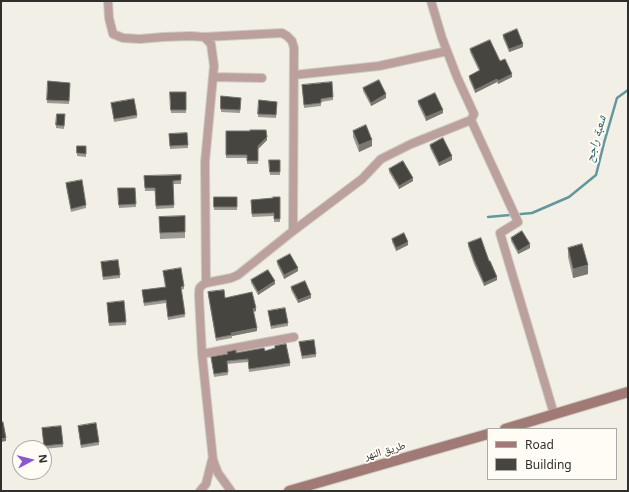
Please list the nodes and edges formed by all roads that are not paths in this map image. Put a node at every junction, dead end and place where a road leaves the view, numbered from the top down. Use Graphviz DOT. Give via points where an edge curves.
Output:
graph roads {
  1 [pos="108,1"];
  2 [pos="431,1"];
  3 [pos="204,37"];
  4 [pos="443,52"];
  5 [pos="294,75"];
  6 [pos="212,77"];
  7 [pos="262,78"];
  8 [pos="471,120"];
  9 [pos="293,231"];
  10 [pos="206,283"];
  11 [pos="294,337"];
  12 [pos="202,354"];
  13 [pos="628,392"];
  14 [pos="554,414"];
  15 [pos="508,428"];
  16 [pos="487,434"];
  17 [pos="213,460"];
  18 [pos="313,488"];
  19 [pos="200,491"];
  20 [pos="230,491"];
  21 [pos="290,491"];
  1 -- 3 [label="street" via="113,34 123,38"];
  2 -- 8 [label="street" via="447,51 474,114"];
  3 -- 5 [label="street" via="282,33 292,41 294,48"];
  3 -- 6 [label="street" via="211,44 214,66"];
  4 -- 5 [label="street" via="379,66"];
  5 -- 9 [label="street"];
  6 -- 7 [label="street"];
  6 -- 10 [label="street" via="205,162"];
  8 -- 9 [label="street" via="381,159 362,178"];
  8 -- 14 [label="street" via="518,222 500,233"];
  9 -- 10 [label="street" via="238,275"];
  10 -- 12 [label="street" via="198,290"];
  11 -- 12 [label="street"];
  12 -- 17 [label="street"];
  13 -- 14 [label="main road"];
  14 -- 15 [label="main road"];
  16 -- 18 [label="main road, طريق النهر"];
  17 -- 19 [label="street" via="206,484"];
  17 -- 20 [label="street"];
  18 -- 21 [label="main road, طريق النهر"];
}
